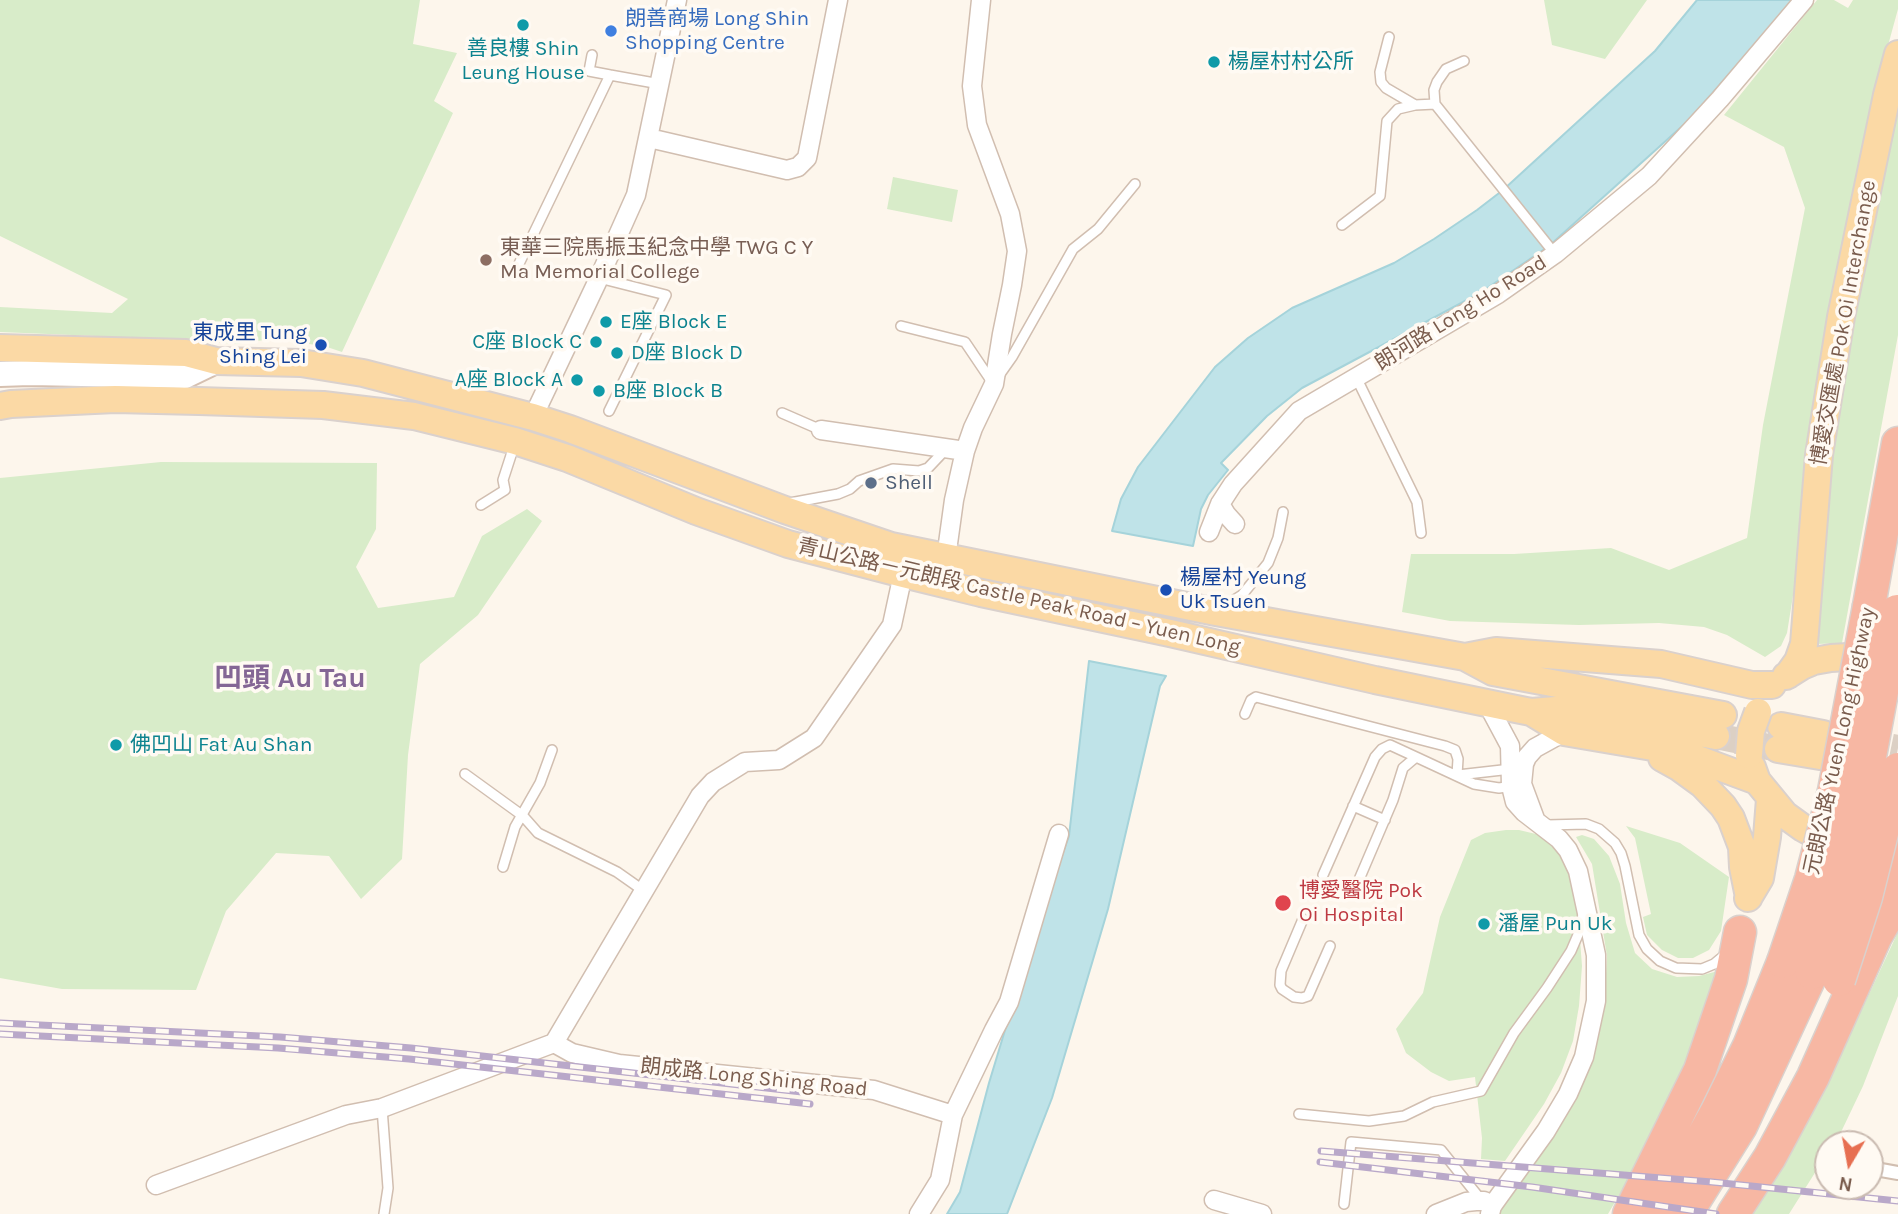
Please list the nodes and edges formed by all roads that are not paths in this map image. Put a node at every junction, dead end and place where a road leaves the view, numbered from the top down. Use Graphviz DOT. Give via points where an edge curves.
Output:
graph roads {
  1 [pos="677,0"];
  2 [pos="838,0"];
  3 [pos="981,0"];
  4 [pos="1804,0"];
  5 [pos="1389,37"];
  6 [pos="1898,54"];
  7 [pos="592,55"];
  8 [pos="1464,61"];
  9 [pos="610,75"];
  10 [pos="660,84"];
  11 [pos="1435,104"];
  12 [pos="1415,105"];
  13 [pos="649,138"];
  14 [pos="1135,184"];
  15 [pos="1342,225"];
  16 [pos="1555,254"];
  17 [pos="516,270"];
  18 [pos="599,278"];
  19 [pos="901,326"];
  20 [pos="0,348"];
  21 [pos="216,361"];
  22 [pos="0,374"];
  23 [pos="1356,377"];
  24 [pos="994,384"];
  25 [pos="0,407"];
  26 [pos="609,411"];
  27 [pos="782,413"];
  28 [pos="533,417"];
  29 [pos="821,430"];
  30 [pos="515,441"];
  31 [pos="1898,443"];
  32 [pos="946,449"];
  33 [pos="965,451"];
  34 [pos="1220,504"];
  35 [pos="481,505"];
  36 [pos="774,506"];
  37 [pos="1283,512"];
  38 [pos="1235,524"];
  39 [pos="1209,532"];
  40 [pos="1421,533"];
  41 [pos="946,558"];
  42 [pos="904,573"];
  43 [pos="1888,607"];
  44 [pos="1216,612"];
  45 [pos="1465,657"];
  46 [pos="1898,666"];
  47 [pos="1780,680"];
  48 [pos="1487,703"];
  49 [pos="1531,712"];
  50 [pos="1245,714"];
  51 [pos="1564,732"];
  52 [pos="1780,737"];
  53 [pos="1639,745"];
  54 [pos="1822,745"];
  55 [pos="552,750"];
  56 [pos="1416,757"];
  57 [pos="1898,769"];
  58 [pos="466,774"];
  59 [pos="1457,775"];
  60 [pos="1517,777"];
  61 [pos="1764,790"];
  62 [pos="1353,806"];
  63 [pos="523,816"];
  64 [pos="1385,820"];
  65 [pos="1538,822"];
  66 [pos="1059,834"];
  67 [pos="1898,840"];
  68 [pos="1898,856"];
  69 [pos="503,867"];
  70 [pos="1323,875"];
  71 [pos="1355,889"];
  72 [pos="644,891"];
  73 [pos="1749,897"];
  74 [pos="1898,899"];
  75 [pos="1586,907"];
  76 [pos="1303,919"];
  77 [pos="1740,932"];
  78 [pos="1876,936"];
  79 [pos="1330,946"];
  80 [pos="1811,972"];
  81 [pos="554,1044"];
  82 [pos="382,1108"];
  83 [pos="1298,1114"];
  84 [pos="953,1115"];
  85 [pos="156,1185"];
  86 [pos="1214,1200"];
  87 [pos="1344,1204"];
  88 [pos="1489,1206"];
  89 [pos="383,1214"];
  90 [pos="919,1214"];
  91 [pos="1262,1214"];
  92 [pos="1436,1214"];
  93 [pos="1629,1214"];
  94 [pos="1652,1214"];
  95 [pos="1686,1214"];
  96 [pos="1716,1214"];
  97 [pos="1733,1214"];
  1 -- 10 [label="street"];
  2 -- 13 [label="street" via="807,158 798,167 787,170"];
  3 -- 24 [label="street" via="972,86 977,125 1010,214 1017,250"];
  4 -- 16 [label="street, 朗河路 Long Ho Road" via="1649,176"];
  5 -- 12 [label="lane" via="1381,82"];
  6 -- 47 [label="main road, 博愛交匯處 Pok Oi Interchange" via="1839,331 1819,454 1804,644 1798,661"];
  7 -- 9 [label="lane" via="589,71"];
  8 -- 11 [label="lane" via="1446,69 1434,90"];
  9 -- 10 [label="lane"];
  9 -- 17 [label="lane"];
  10 -- 13 [label="street"];
  11 -- 12 [label="lane"];
  11 -- 16 [label="lane"];
  12 -- 15 [label="lane" via="1398,109 1387,121 1380,195"];
  13 -- 18 [label="street" via="636,195"];
  14 -- 24 [label="lane" via="1098,229 1073,249"];
  16 -- 23 [label="street, 朗河路 Long Ho Road" via="1498,294"];
  18 -- 26 [label="lane" via="666,295"];
  18 -- 28 [label="street"];
  19 -- 24 [label="lane" via="965,342"];
  20 -- 21 [label="main road, 青山公路－元朗段 Castle Peak Road – Yuen Long" via="186,353"];
  21 -- 22 [label="main road, 青山公路－元朗段 Castle Peak Road – Yuen Long" via="185,376"];
  21 -- 28 [label="main road, 青山公路－元朗段 Castle Peak Road – Yuen Long" via="301,363 363,373"];
  23 -- 34 [label="street, 朗河路 Long Ho Road" via="1299,411"];
  23 -- 40 [label="lane" via="1417,502"];
  24 -- 33 [label="street"];
  25 -- 30 [label="main road, 青山公路－元朗段 Castle Peak Road – Yuen Long" via="115,399 323,405 414,416"];
  27 -- 29 [label="lane"];
  28 -- 36 [label="main road, 青山公路－元朗段 Castle Peak Road – Yuen Long"];
  29 -- 32 [label="street"];
  30 -- 35 [label="lane" via="503,480 505,490"];
  30 -- 42 [label="main road, 青山公路－元朗段 Castle Peak Road – Yuen Long" via="788,544"];
  31 -- 43 [label="highway, 元朗公路 Yuen Long Highway"];
  32 -- 33 [label="street"];
  32 -- 36 [label="lane" via="919,471 893,469 838,494"];
  33 -- 41 [label="street"];
  34 -- 38 [label="street"];
  34 -- 39 [label="street, 朗河路 Long Ho Road"];
  36 -- 41 [label="main road, 青山公路－元朗段 Castle Peak Road – Yuen Long" via="891,546"];
  37 -- 44 [label="lane" via="1268,563 1242,595"];
  41 -- 44 [label="main road, 青山公路－元朗段 Castle Peak Road – Yuen Long"];
  42 -- 48 [label="main road, 青山公路－元朗段 Castle Peak Road – Yuen Long"];
  42 -- 72 [label="street" via="892,625 814,738 779,760 745,762 713,782"];
  43 -- 80 [label="highway, 元朗公路 Yuen Long Highway, bridge" via="1860,807 1840,888"];
  44 -- 45 [label="main road, 青山公路－元朗段 Castle Peak Road – Yuen Long"];
  45 -- 47 [label="main road" via="1496,652 1661,664 1752,685"];
  45 -- 49 [label="main road, 青山公路－元朗段 Castle Peak Road – Yuen Long" via="1493,672 1719,725 1569,709"];
  46 -- 47 [label="main road" via="1832,658 1802,666"];
  47 -- 61 [label="main road, 博愛交匯處 Pok Oi Interchange, bridge" via="1751,731 1749,755"];
  48 -- 49 [label="main road, 青山公路－元朗段 Castle Peak Road – Yuen Long"];
  48 -- 60 [label="street" via="1507,739"];
  49 -- 51 [label="main road"];
  50 -- 59 [label="lane" via="1256,698 1446,746 1455,750"];
  51 -- 53 [label="main road"];
  51 -- 60 [label="street" via="1535,748"];
  52 -- 54 [label="main road"];
  53 -- 61 [label="main road" via="1676,751"];
  53 -- 73 [label="main road" via="1688,774 1723,806 1740,838"];
  55 -- 63 [label="lane"];
  56 -- 59 [label="lane"];
  56 -- 62 [label="lane" via="1390,745 1382,748"];
  56 -- 64 [label="lane" via="1403,768"];
  57 -- 80 [label="highway, bridge" via="1866,897"];
  58 -- 63 [label="lane"];
  59 -- 60 [label="lane"];
  59 -- 60 [label="lane" via="1474,784 1499,788"];
  60 -- 65 [label="street"];
  61 -- 67 [label="main road" via="1785,815 1835,842 1860,846"];
  61 -- 73 [label="main road" via="1767,837 1760,878"];
  62 -- 64 [label="lane"];
  62 -- 70 [label="lane"];
  63 -- 69 [label="lane"];
  63 -- 72 [label="lane" via="538,833 617,872"];
  64 -- 71 [label="lane"];
  65 -- 75 [label="street" via="1568,850"];
  65 -- 77 [label="lane" via="1586,824 1611,838 1625,866 1639,935 1660,961 1676,968 1702,969 1721,959"];
  66 -- 84 [label="street" via="1009,1002"];
  68 -- 78 [label="highway" via="1883,891"];
  72 -- 81 [label="street"];
  73 -- 77 [label="main road"];
  74 -- 78 [label="highway"];
  75 -- 83 [label="lane" via="1571,951 1514,1033 1481,1091 1433,1102 1404,1116 1370,1121"];
  75 -- 88 [label="street" via="1596,954 1596,1001 1584,1057 1559,1111"];
  76 -- 79 [label="lane" via="1281,971 1282,989 1294,997 1308,996"];
  77 -- 93 [label="highway" via="1731,979 1700,1070"];
  78 -- 97 [label="highway" via="1813,1077"];
  80 -- 94 [label="highway, 元朗公路 Yuen Long Highway" via="1749,1046 1717,1111"];
  80 -- 95 [label="highway, 元朗公路 Yuen Long Highway" via="1741,1126"];
  80 -- 96 [label="highway" via="1801,1068 1765,1138"];
  81 -- 82 [label="street"];
  81 -- 84 [label="street, 朗成路 Long Shing Road" via="619,1064 874,1090"];
  82 -- 85 [label="street" via="346,1115"];
  82 -- 89 [label="lane" via="388,1188"];
  84 -- 90 [label="street" via="940,1180"];
  86 -- 91 [label="street"];
  87 -- 88 [label="lane" via="1351,1142 1441,1150"];
  88 -- 92 [label="street" via="1466,1202"];
}
